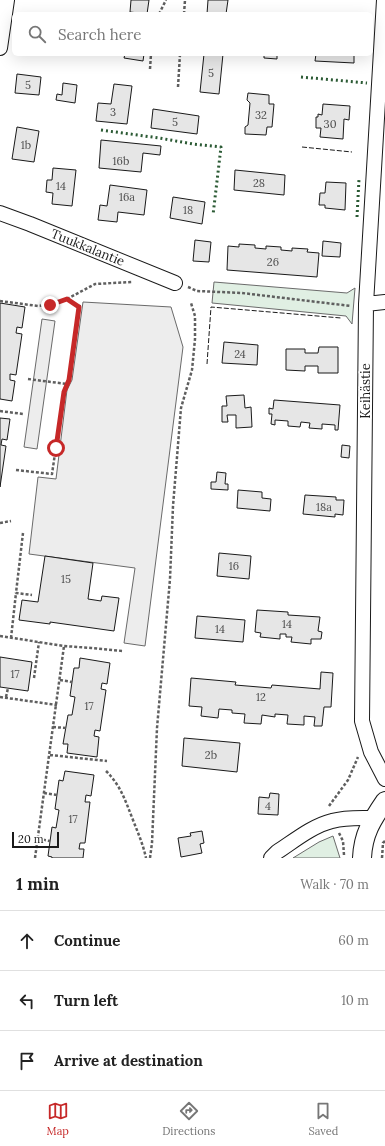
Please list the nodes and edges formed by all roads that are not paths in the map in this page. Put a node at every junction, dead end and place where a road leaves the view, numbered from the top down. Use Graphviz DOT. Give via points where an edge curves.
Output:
graph roads {
  1 [pos="7,0"];
  2 [pos="384,0"];
  3 [pos="384,19"];
  4 [pos="0,48"];
  5 [pos="0,213"];
  6 [pos="175,283"];
  7 [pos="385,302"];
  8 [pos="366,304"];
  9 [pos="385,779"];
  10 [pos="385,801"];
  11 [pos="373,818"];
  12 [pos="271,858"];
  13 [pos="362,858"];
  1 -- 4 [label="street"];
  2 -- 3 [label="street, Keihästie"];
  3 -- 8 [label="street, Keihästie"];
  5 -- 6 [label="street, Tuukkalantie"];
  7 -- 8 [label="street"];
  8 -- 9 [label="street, Keihästie" via="362,721 371,752"];
  10 -- 11 [label="street"];
  11 -- 12 [label="street" via="333,820 311,830"];
  11 -- 13 [label="street" via="364,837"];
}
